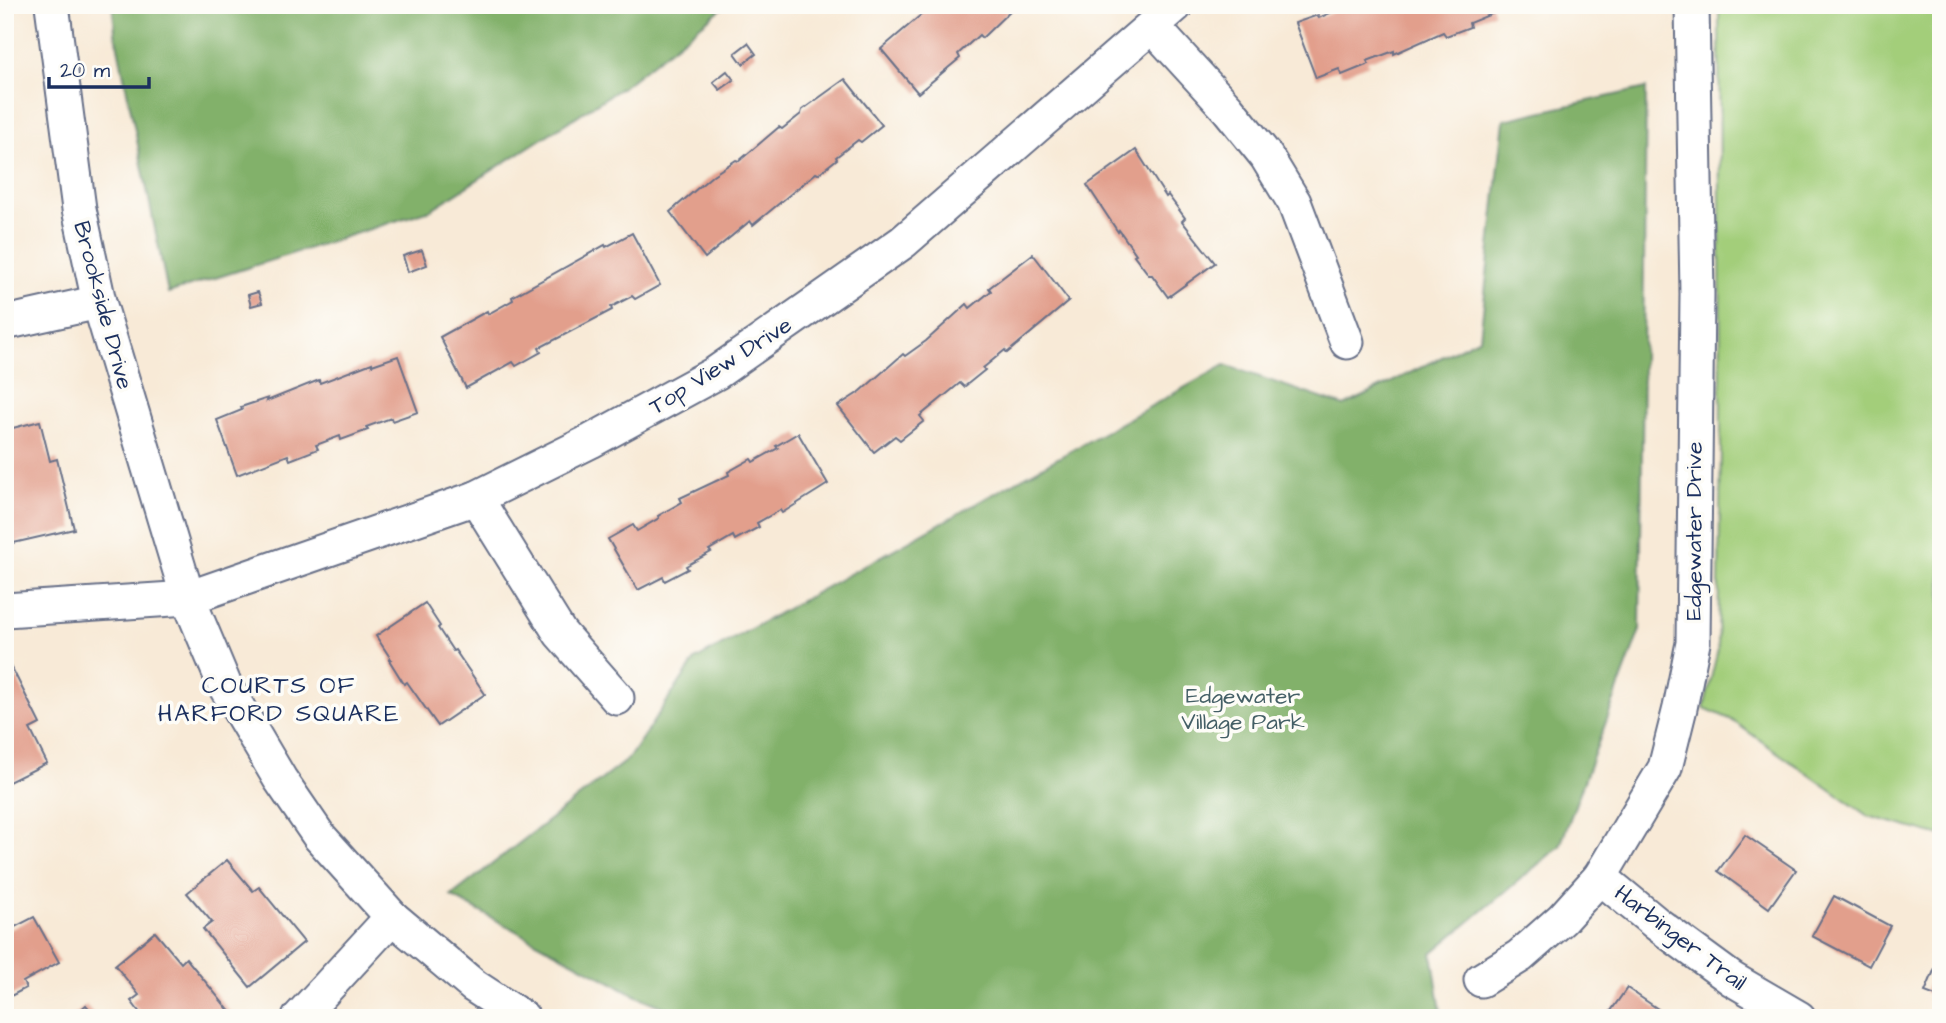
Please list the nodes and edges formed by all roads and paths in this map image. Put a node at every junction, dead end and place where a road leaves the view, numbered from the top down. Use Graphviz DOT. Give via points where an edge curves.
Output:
graph roads {
  1 [pos="52,5"];
  2 [pos="1692,5"];
  3 [pos="1165,16"];
  4 [pos="99,302"];
  5 [pos="5,323"];
  6 [pos="1347,342"];
  7 [pos="476,498"];
  8 [pos="188,598"];
  9 [pos="5,610"];
  10 [pos="618,698"];
  11 [pos="1600,877"];
  12 [pos="392,917"];
  13 [pos="1481,980"];
  14 [pos="299,1018"];
  15 [pos="523,1018"];
  16 [pos="1799,1018"];
  1 -- 4 [label="street, Brookside Drive" via="79,209"];
  2 -- 11 [label="street, Edgewater Drive" via="1697,294 1693,643 1665,768"];
  3 -- 6 [label="street" via="1294,202"];
  3 -- 7 [label="street, Top View Drive" via="903,242 804,313 716,373"];
  4 -- 5 [label="street"];
  4 -- 8 [label="street, Brookside Drive"];
  7 -- 8 [label="street, Top View Drive"];
  7 -- 10 [label="street" via="560,633"];
  8 -- 9 [label="street, Top View Drive"];
  8 -- 12 [label="street" via="225,686 281,779 319,836"];
  11 -- 13 [label="street, Edgewater Drive" via="1520,956"];
  11 -- 16 [label="street, Harbinger Trail" via="1732,979"];
  12 -- 14 [label="street"];
  12 -- 15 [label="street" via="474,986"];
}
